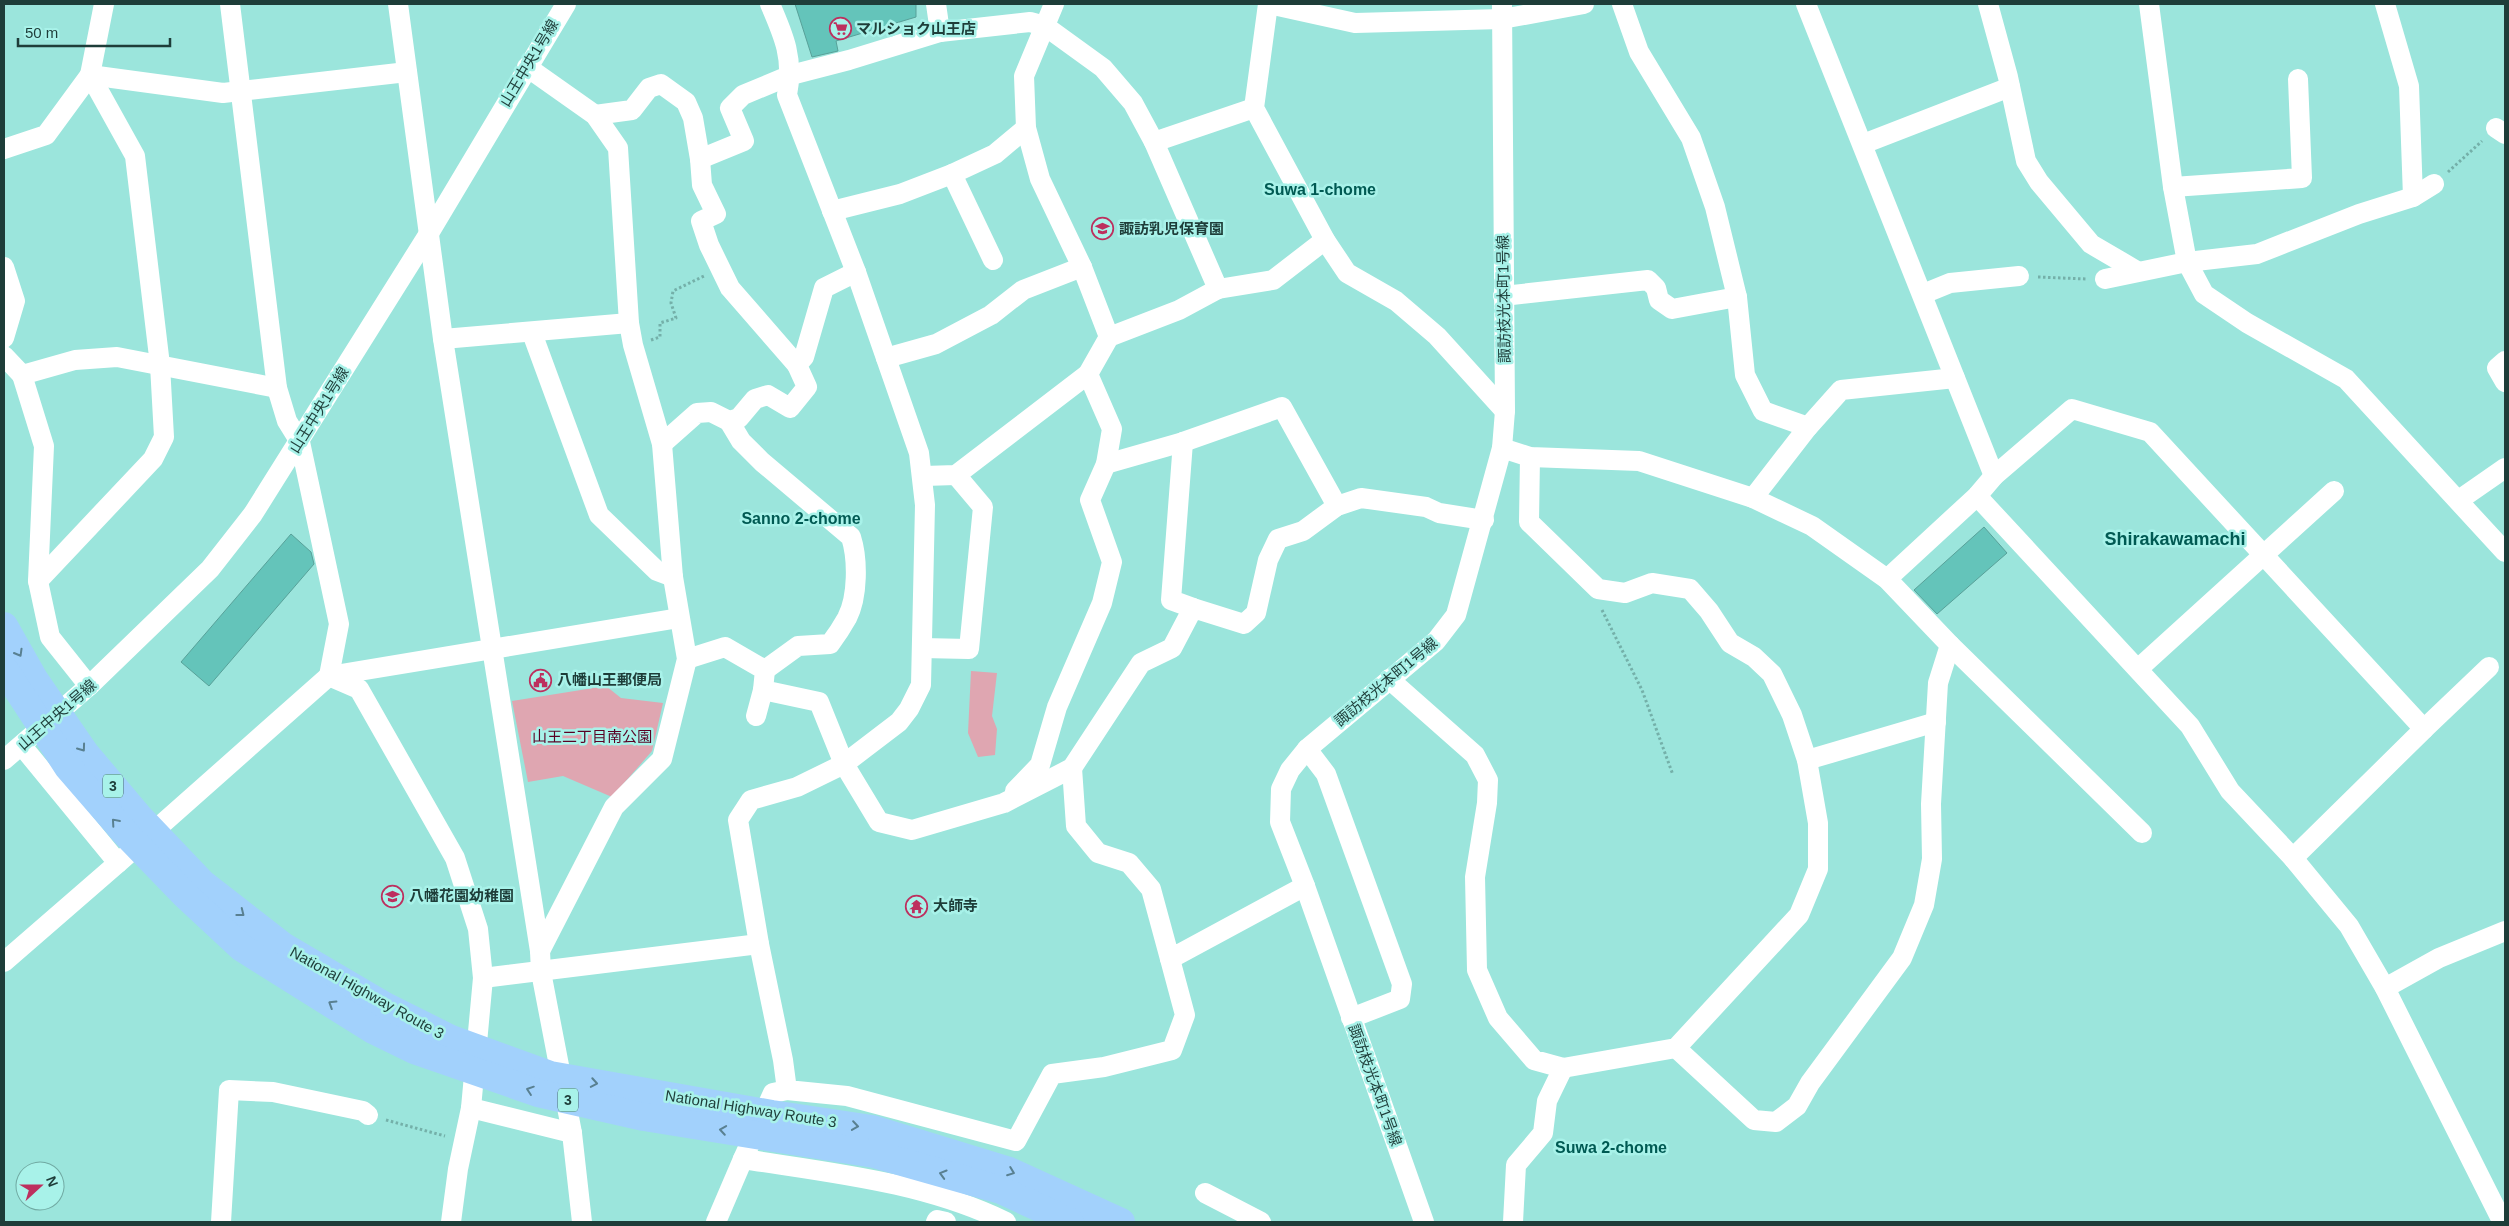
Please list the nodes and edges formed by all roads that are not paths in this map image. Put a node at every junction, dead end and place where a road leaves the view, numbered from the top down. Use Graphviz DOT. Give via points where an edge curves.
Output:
graph roads {
  1 [pos="104,4"];
  2 [pos="230,4"];
  3 [pos="398,4"];
  4 [pos="566,4"];
  5 [pos="770,4"];
  6 [pos="936,4"];
  7 [pos="1054,4"];
  8 [pos="1269,4"];
  9 [pos="1584,4"];
  10 [pos="1622,4"];
  11 [pos="1806,4"];
  12 [pos="2149,4"];
  13 [pos="2385,4"];
  14 [pos="1991,5"];
  15 [pos="1502,11"];
  16 [pos="1044,26"];
  17 [pos="940,32"];
  18 [pos="527,67"];
  19 [pos="406,72"];
  20 [pos="90,75"];
  21 [pos="791,75"];
  22 [pos="2298,80"];
  23 [pos="2010,87"];
  24 [pos="241,92"];
  25 [pos="1254,108"];
  26 [pos="595,115"];
  27 [pos="1026,128"];
  28 [pos="1154,142"];
  29 [pos="1862,144"];
  30 [pos="4,149"];
  31 [pos="700,159"];
  32 [pos="952,174"];
  33 [pos="2434,184"];
  34 [pos="2173,188"];
  35 [pos="2413,197"];
  36 [pos="832,211"];
  37 [pos="428,235"];
  38 [pos="1325,240"];
  39 [pos="993,260"];
  40 [pos="2187,262"];
  41 [pos="1082,267"];
  42 [pos="4,268"];
  43 [pos="856,272"];
  44 [pos="2137,272"];
  45 [pos="2019,276"];
  46 [pos="2105,279"];
  47 [pos="1218,289"];
  48 [pos="1922,294"];
  49 [pos="1503,296"];
  50 [pos="1737,297"];
  51 [pos="628,323"];
  52 [pos="532,333"];
  53 [pos="1109,337"];
  54 [pos="4,338"];
  55 [pos="443,339"];
  56 [pos="4,356"];
  57 [pos="886,358"];
  58 [pos="2505,361"];
  59 [pos="160,365"];
  60 [pos="797,365"];
  61 [pos="1088,374"];
  62 [pos="22,375"];
  63 [pos="1955,378"];
  64 [pos="2505,382"];
  65 [pos="277,388"];
  66 [pos="1505,411"];
  67 [pos="729,421"];
  68 [pos="1808,427"];
  69 [pos="300,442"];
  70 [pos="1183,442"];
  71 [pos="662,444"];
  72 [pos="1502,448"];
  73 [pos="1530,456"];
  74 [pos="1106,464"];
  75 [pos="2505,468"];
  76 [pos="956,475"];
  77 [pos="924,476"];
  78 [pos="1994,476"];
  79 [pos="2334,491"];
  80 [pos="1977,496"];
  81 [pos="1753,498"];
  82 [pos="2459,500"];
  83 [pos="1337,506"];
  84 [pos="1484,520"];
  85 [pos="2505,552"];
  86 [pos="2264,554"];
  87 [pos="673,577"];
  88 [pos="1886,579"];
  89 [pos="38,581"];
  90 [pos="1194,608"];
  91 [pos="679,618"];
  92 [pos="4,626"];
  93 [pos="1950,645"];
  94 [pos="922,648"];
  95 [pos="491,649"];
  96 [pos="687,659"];
  97 [pos="2489,667"];
  98 [pos="2138,669"];
  99 [pos="765,670"];
  100 [pos="329,676"];
  101 [pos="1388,679"];
  102 [pos="18,680"];
  103 [pos="89,686"];
  104 [pos="763,690"];
  105 [pos="756,716"];
  106 [pos="1936,722"];
  107 [pos="2424,729"];
  108 [pos="22,746"];
  109 [pos="1307,749"];
  110 [pos="4,760"];
  111 [pos="1808,760"];
  112 [pos="844,764"];
  113 [pos="1072,768"];
  114 [pos="1004,802"];
  115 [pos="2142,833"];
  116 [pos="2293,858"];
  117 [pos="118,863"];
  118 [pos="1305,886"];
  119 [pos="2505,931"];
  120 [pos="759,944"];
  121 [pos="540,951"];
  122 [pos="1170,959"];
  123 [pos="4,962"];
  124 [pos="541,972"];
  125 [pos="483,978"];
  126 [pos="2385,988"];
  127 [pos="1351,1018"];
  128 [pos="1676,1048"];
  129 [pos="1563,1068"];
  130 [pos="787,1090"];
  131 [pos="471,1108"];
  132 [pos="368,1115"];
  133 [pos="772,1126"];
  134 [pos="572,1133"];
  135 [pos="743,1158"];
  136 [pos="1205,1193"];
  137 [pos="2497,1218"];
  138 [pos="221,1222"];
  139 [pos="451,1222"];
  140 [pos="582,1222"];
  141 [pos="716,1222"];
  142 [pos="936,1222"];
  143 [pos="946,1222"];
  144 [pos="1006,1222"];
  145 [pos="1070,1222"];
  146 [pos="1122,1222"];
  147 [pos="1260,1222"];
  148 [pos="1424,1222"];
  149 [pos="1513,1222"];
  1 -- 20 [label="street"];
  2 -- 24 [label="street"];
  3 -- 19 [label="street"];
  4 -- 18 [label="street, 山王中央1号線"];
  5 -- 21 [label="street" via="786,40"];
  6 -- 17 [label="street"];
  7 -- 16 [label="street"];
  8 -- 15 [label="street" via="1355,23"];
  8 -- 25 [label="street"];
  9 -- 15 [label="street"];
  10 -- 50 [label="street" via="1638,52 1691,138 1715,207"];
  11 -- 29 [label="street"];
  12 -- 34 [label="street"];
  13 -- 35 [label="street" via="2409,86"];
  14 -- 23 [label="street"];
  15 -- 49 [label="street, 諏訪枝光本町1号線"];
  16 -- 17 [label="street" via="1030,22"];
  16 -- 27 [label="street" via="1024,76"];
  16 -- 28 [label="street" via="1103,68 1133,103"];
  17 -- 21 [label="street"];
  18 -- 26 [label="street"];
  18 -- 37 [label="street, 山王中央1号線"];
  19 -- 24 [label="street"];
  19 -- 37 [label="street"];
  20 -- 24 [label="street" via="222,93"];
  20 -- 30 [label="street" via="46,134"];
  20 -- 59 [label="street" via="135,156"];
  21 -- 31 [label="street" via="743,95 730,108 744,141"];
  21 -- 36 [label="street" via="787,95"];
  22 -- 34 [label="street" via="2302,178"];
  23 -- 29 [label="street"];
  23 -- 44 [label="street" via="2026,161 2039,182 2091,244"];
  24 -- 65 [label="street"];
  25 -- 28 [label="street"];
  25 -- 38 [label="street"];
  26 -- 31 [label="street" via="632,110 649,88 661,84 686,102 693,118"];
  26 -- 51 [label="street" via="618,148"];
  27 -- 32 [label="street" via="995,154"];
  27 -- 41 [label="street" via="1040,179"];
  28 -- 47 [label="street"];
  29 -- 48 [label="street"];
  31 -- 60 [label="street" via="702,185 716,214 701,221 720,268 730,288"];
  32 -- 36 [label="street" via="900,194"];
  32 -- 39 [label="street"];
  33 -- 35 [label="street"];
  34 -- 40 [label="street"];
  35 -- 40 [label="street" via="2359,214 2257,254"];
  36 -- 43 [label="street"];
  37 -- 55 [label="street"];
  37 -- 69 [label="street, 山王中央1号線"];
  38 -- 47 [label="street" via="1273,280"];
  38 -- 66 [label="street" via="1347,272 1396,301 1437,336"];
  40 -- 44 [label="street"];
  40 -- 82 [label="street" via="2204,294 2247,323 2346,379"];
  41 -- 53 [label="street"];
  41 -- 57 [label="street" via="1023,290 991,315 936,344"];
  42 -- 54 [label="street" via="15,301"];
  43 -- 57 [label="street"];
  43 -- 60 [label="street" via="824,288 804,357"];
  44 -- 46 [label="street"];
  45 -- 48 [label="street" via="1950,283"];
  47 -- 53 [label="street" via="1179,310"];
  48 -- 63 [label="street"];
  49 -- 50 [label="street" via="1648,280 1656,288 1659,300 1672,308"];
  49 -- 66 [label="street, 諏訪枝光本町1号線"];
  50 -- 68 [label="street" via="1745,374 1763,411"];
  51 -- 52 [label="street"];
  51 -- 71 [label="street"];
  52 -- 55 [label="street"];
  52 -- 87 [label="street" via="599,515 657,571"];
  53 -- 61 [label="street"];
  55 -- 95 [label="street"];
  56 -- 62 [label="street"];
  57 -- 77 [label="street"];
  58 -- 64 [label="street" via="2497,368"];
  59 -- 62 [label="street" via="117,357 75,360"];
  59 -- 65 [label="street"];
  59 -- 89 [label="street" via="164,437 153,458"];
  60 -- 67 [label="street" via="808,387 790,408 768,395 754,399 739,418"];
  61 -- 74 [label="street" via="1112,428"];
  61 -- 76 [label="street"];
  62 -- 89 [label="street" via="44,446"];
  63 -- 68 [label="street" via="1841,390"];
  63 -- 78 [label="street"];
  65 -- 69 [label="street" via="288,421"];
  66 -- 72 [label="street, 諏訪枝光本町1号線"];
  67 -- 71 [label="street" via="711,412 697,413"];
  67 -- 99 [label="street" via="741,442 762,462 851,537 856,554 855,584 848,616 830,644 798,646"];
  68 -- 81 [label="street"];
  69 -- 100 [label="street" via="339,624"];
  69 -- 103 [label="street, 山王中央1号線" via="253,514 210,569"];
  70 -- 74 [label="street"];
  70 -- 83 [label="street" via="1282,407"];
  70 -- 90 [label="street" via="1170,600"];
  71 -- 87 [label="street"];
  72 -- 73 [label="street"];
  72 -- 84 [label="street, 諏訪枝光本町1号線"];
  73 -- 81 [label="street" via="1639,461"];
  73 -- 111 [label="street" via="1529,522 1596,591 1625,593 1652,583 1690,589 1730,643 1754,656 1772,674 1792,715"];
  74 -- 114 [label="street" via="1090,500 1112,562 1102,603 1057,707 1040,765"];
  75 -- 82 [label="street"];
  76 -- 77 [label="street"];
  76 -- 94 [label="street" via="984,507 968,649"];
  77 -- 94 [label="street"];
  78 -- 80 [label="street"];
  78 -- 86 [label="street" via="2072,409 2150,432"];
  79 -- 86 [label="street"];
  80 -- 88 [label="street"];
  80 -- 98 [label="street"];
  81 -- 88 [label="street" via="1812,526"];
  82 -- 85 [label="street"];
  83 -- 84 [label="street" via="1362,498 1426,507 1440,514"];
  83 -- 90 [label="street" via="1303,531 1278,539 1268,560 1256,613 1244,624"];
  84 -- 101 [label="street, 諏訪枝光本町1号線" via="1456,616 1436,641"];
  86 -- 98 [label="street"];
  86 -- 107 [label="street"];
  87 -- 91 [label="street"];
  88 -- 93 [label="street"];
  89 -- 103 [label="street" via="50,637"];
  90 -- 113 [label="street" via="1172,648 1141,664"];
  91 -- 95 [label="street"];
  91 -- 96 [label="street"];
  92 -- 102 [label="highway, National Highway Route 3 / 3, one-way"];
  93 -- 106 [label="street" via="1938,683"];
  93 -- 115 [label="street"];
  94 -- 112 [label="street" via="921,685 909,709 898,722"];
  95 -- 100 [label="street"];
  95 -- 121 [label="street"];
  96 -- 99 [label="street" via="725,647"];
  96 -- 121 [label="street" via="662,759 614,807"];
  97 -- 107 [label="street"];
  98 -- 116 [label="street" via="2190,726 2230,791"];
  99 -- 104 [label="street"];
  100 -- 117 [label="street"];
  100 -- 125 [label="street" via="359,689 455,858 478,929"];
  101 -- 109 [label="street, 諏訪枝光本町1号線"];
  101 -- 129 [label="street" via="1475,755 1488,780 1475,877 1477,970 1498,1018 1534,1060"];
  102 -- 133 [label="highway, National Highway Route 3 / 3" via="85,752 194,889 283,946 379,1018 451,1039 550,1075"];
  103 -- 108 [label="street, 山王中央1号線"];
  104 -- 105 [label="street"];
  104 -- 112 [label="street" via="819,702"];
  106 -- 111 [label="street"];
  106 -- 128 [label="street" via="1931,804 1932,859 1924,905 1902,958 1810,1083 1797,1106 1776,1122 1754,1120"];
  107 -- 116 [label="street"];
  108 -- 110 [label="street, 山王中央1号線"];
  108 -- 117 [label="street"];
  109 -- 118 [label="street, 諏訪枝光本町1号線" via="1290,770 1281,789 1280,822"];
  109 -- 127 [label="street" via="1326,774 1402,984 1400,999"];
  111 -- 128 [label="street" via="1818,823 1818,869 1799,915"];
  112 -- 114 [label="street" via="879,822 912,830"];
  112 -- 120 [label="street" via="797,787 751,800 738,820"];
  113 -- 114 [label="street"];
  113 -- 122 [label="street" via="1076,826 1098,853 1129,863 1151,889"];
  116 -- 126 [label="street" via="2349,926"];
  117 -- 123 [label="street"];
  118 -- 122 [label="street"];
  118 -- 127 [label="street, 諏訪枝光本町1号線"];
  119 -- 126 [label="street" via="2439,958"];
  120 -- 124 [label="street"];
  120 -- 130 [label="street"];
  121 -- 124 [label="street"];
  122 -- 130 [label="street" via="1185,1015 1172,1050 1104,1067 1052,1074 1016,1141 847,1096"];
  124 -- 125 [label="street"];
  124 -- 134 [label="street"];
  125 -- 131 [label="street"];
  126 -- 137 [label="street"];
  127 -- 148 [label="street, 諏訪枝光本町1号線"];
  128 -- 129 [label="street"];
  129 -- 149 [label="street" via="1547,1101 1543,1132 1516,1165"];
  130 -- 135 [label="street" via="773,1093"];
  131 -- 134 [label="street"];
  131 -- 139 [label="street" via="457,1138"];
  132 -- 138 [label="street" via="363,1111 272,1092 229,1090"];
  145 -- 133 [label="highway, National Highway Route 3 / 3, one-way" via="1001,1190"];
  133 -- 146 [label="highway, National Highway Route 3 / 3, one-way" via="872,1129 1009,1171"];
  134 -- 140 [label="street"];
  135 -- 141 [label="street"];
  135 -- 144 [label="street" via="846,1174 924,1191"];
  136 -- 147 [label="street"];
  142 -- 143 [label="street"];
}
